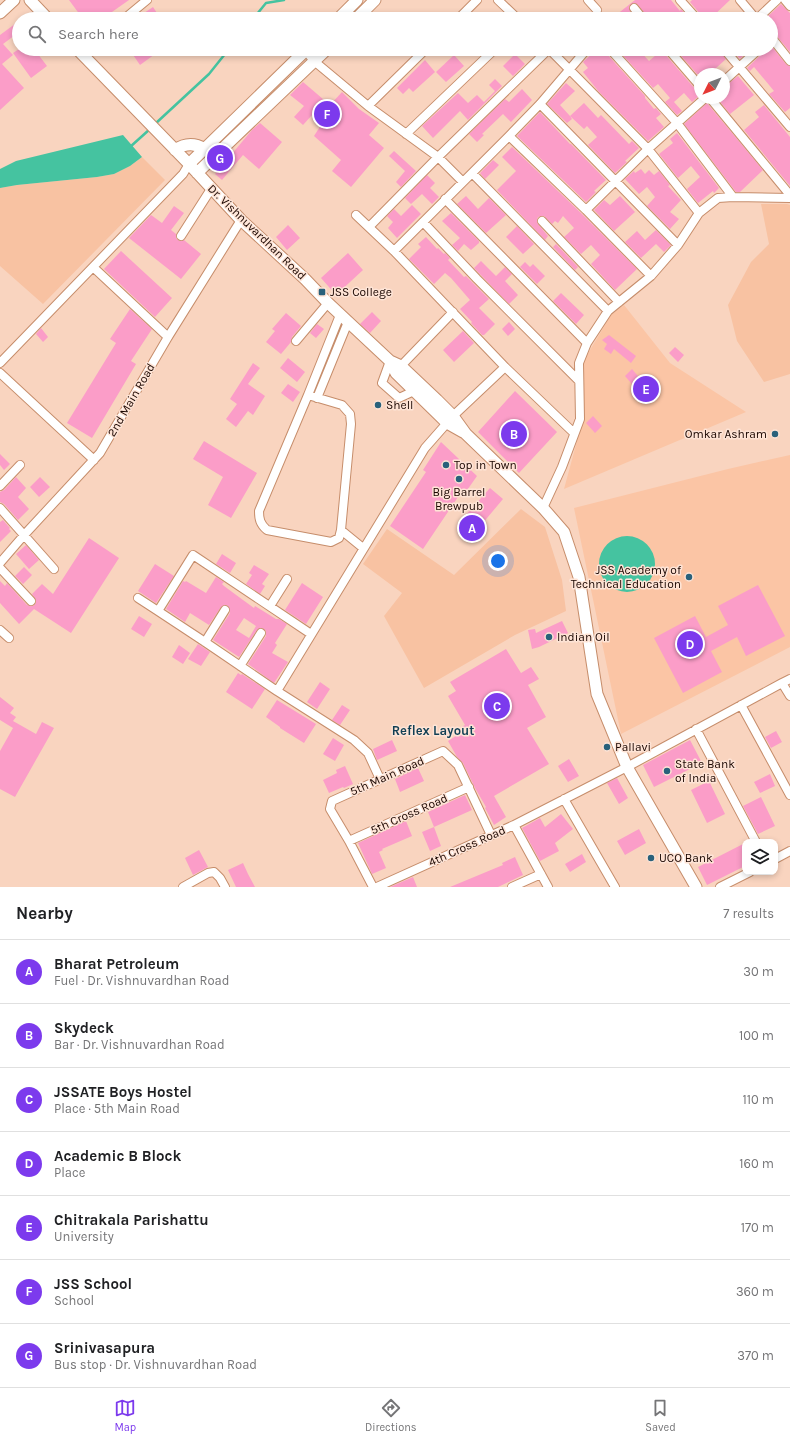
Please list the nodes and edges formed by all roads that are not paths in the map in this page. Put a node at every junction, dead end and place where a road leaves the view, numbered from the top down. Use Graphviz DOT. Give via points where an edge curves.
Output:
graph roads {
  1 [pos="14,0"];
  2 [pos="30,0"];
  3 [pos="147,0"];
  4 [pos="357,0"];
  5 [pos="375,0"];
  6 [pos="477,0"];
  7 [pos="498,0"];
  8 [pos="588,0"];
  9 [pos="680,0"];
  10 [pos="740,0"];
  11 [pos="777,0"];
  12 [pos="785,0"];
  13 [pos="790,6"];
  14 [pos="634,8"];
  15 [pos="597,10"];
  16 [pos="41,12"];
  17 [pos="132,12"];
  18 [pos="345,12"];
  19 [pos="363,12"];
  20 [pos="465,12"];
  21 [pos="511,12"];
  22 [pos="637,12"];
  23 [pos="691,12"];
  24 [pos="751,12"];
  25 [pos="764,12"];
  26 [pos="0,13"];
  27 [pos="778,46"];
  28 [pos="87,56"];
  29 [pos="300,56"];
  30 [pos="311,56"];
  31 [pos="318,56"];
  32 [pos="419,56"];
  33 [pos="488,56"];
  34 [pos="542,56"];
  35 [pos="556,56"];
  36 [pos="581,56"];
  37 [pos="616,56"];
  38 [pos="674,56"];
  39 [pos="730,56"];
  40 [pos="752,56"];
  41 [pos="314,60"];
  42 [pos="790,60"];
  43 [pos="740,67"];
  44 [pos="569,69"];
  45 [pos="730,76"];
  46 [pos="694,79"];
  47 [pos="540,104"];
  48 [pos="698,104"];
  49 [pos="715,104"];
  50 [pos="368,106"];
  51 [pos="677,123"];
  52 [pos="790,127"];
  53 [pos="406,134"];
  54 [pos="509,136"];
  55 [pos="205,149"];
  56 [pos="648,149"];
  57 [pos="175,150"];
  58 [pos="438,158"];
  59 [pos="189,164"];
  60 [pos="197,173"];
  61 [pos="472,173"];
  62 [pos="183,174"];
  63 [pos="615,181"];
  64 [pos="463,182"];
  65 [pos="211,189"];
  66 [pos="790,195"];
  67 [pos="733,197"];
  68 [pos="790,198"];
  69 [pos="445,199"];
  70 [pos="586,210"];
  71 [pos="699,213"];
  72 [pos="356,215"];
  73 [pos="241,220"];
  74 [pos="542,220"];
  75 [pos="423,222"];
  76 [pos="369,227"];
  77 [pos="181,236"];
  78 [pos="678,245"];
  79 [pos="394,251"];
  80 [pos="93,267"];
  81 [pos="651,276"];
  82 [pos="619,302"];
  83 [pos="328,303"];
  84 [pos="608,311"];
  85 [pos="453,312"];
  86 [pos="344,318"];
  87 [pos="168,337"];
  88 [pos="296,341"];
  89 [pos="587,343"];
  90 [pos="390,361"];
  91 [pos="0,363"];
  92 [pos="505,367"];
  93 [pos="398,369"];
  94 [pos="0,373"];
  95 [pos="579,381"];
  96 [pos="414,390"];
  97 [pos="308,395"];
  98 [pos="317,398"];
  99 [pos="450,420"];
  100 [pos="574,433"];
  101 [pos="94,460"];
  102 [pos="20,465"];
  103 [pos="0,486"];
  104 [pos="0,508"];
  105 [pos="543,508"];
  106 [pos="341,530"];
  107 [pos="24,534"];
  108 [pos="363,548"];
  109 [pos="0,563"];
  110 [pos="0,568"];
  111 [pos="54,569"];
  112 [pos="287,579"];
  113 [pos="138,598"];
  114 [pos="31,601"];
  115 [pos="270,606"];
  116 [pos="225,610"];
  117 [pos="158,611"];
  118 [pos="0,630"];
  119 [pos="261,633"];
  120 [pos="311,634"];
  121 [pos="9,638"];
  122 [pos="205,642"];
  123 [pos="240,666"];
  124 [pos="790,679"];
  125 [pos="782,683"];
  126 [pos="277,691"];
  127 [pos="790,696"];
  128 [pos="741,704"];
  129 [pos="696,729"];
  130 [pos="627,767"];
  131 [pos="380,780"];
  132 [pos="468,787"];
  133 [pos="790,795"];
  134 [pos="564,799"];
  135 [pos="514,825"];
  136 [pos="492,835"];
  137 [pos="754,839"];
  138 [pos="349,841"];
  139 [pos="790,851"];
  140 [pos="778,857"];
  141 [pos="541,874"];
  142 [pos="744,875"];
  143 [pos="183,887"];
  144 [pos="225,887"];
  145 [pos="373,887"];
  146 [pos="377,887"];
  147 [pos="512,887"];
  148 [pos="548,887"];
  149 [pos="615,887"];
  150 [pos="696,887"];
  151 [pos="720,887"];
  1 -- 26 [label="main road"];
  2 -- 16 [label="main road"];
  3 -- 17 [label="street"];
  4 -- 18 [label="main road"];
  5 -- 19 [label="main road"];
  6 -- 20 [label="street"];
  7 -- 21 [label="street"];
  8 -- 15 [label="street"];
  9 -- 23 [label="street"];
  10 -- 24 [label="street"];
  11 -- 25 [label="street"];
  12 -- 13 [label="street"];
  14 -- 22 [label="street"];
  27 -- 42 [label="street"];
  28 -- 57 [label="main road, Dr. Vishnuvardhan Road"];
  29 -- 55 [label="main road"];
  30 -- 41 [label="street"];
  31 -- 41 [label="main road"];
  32 -- 50 [label="street"];
  33 -- 53 [label="street"];
  34 -- 58 [label="street"];
  35 -- 44 [label="street"];
  36 -- 44 [label="street"];
  37 -- 51 [label="street"];
  38 -- 46 [label="street"];
  39 -- 43 [label="street"];
  40 -- 43 [label="street"];
  41 -- 50 [label="street"];
  41 -- 60 [label="main road"];
  43 -- 45 [label="street"];
  43 -- 52 [label="street"];
  44 -- 47 [label="street"];
  44 -- 56 [label="street"];
  47 -- 54 [label="street"];
  47 -- 63 [label="street"];
  48 -- 51 [label="street"];
  49 -- 66 [label="street"];
  50 -- 53 [label="street"];
  51 -- 56 [label="street"];
  51 -- 67 [label="street"];
  53 -- 58 [label="street"];
  54 -- 61 [label="street"];
  54 -- 70 [label="street"];
  55 -- 57 [label="main road" via="188,144"];
  55 -- 59 [label="main road"];
  56 -- 63 [label="street"];
  56 -- 71 [label="street"];
  57 -- 59 [label="main road, Dr. Vishnuvardhan Road"];
  58 -- 64 [label="street"];
  58 -- 76 [label="street"];
  59 -- 60 [label="main road, Dr. Vishnuvardhan Road"];
  59 -- 62 [label="street"];
  60 -- 62 [label="street"];
  60 -- 65 [label="main road, Dr. Vishnuvardhan Road"];
  61 -- 64 [label="street"];
  61 -- 84 [label="street"];
  62 -- 80 [label="street"];
  63 -- 70 [label="street"];
  63 -- 78 [label="street"];
  64 -- 69 [label="street"];
  65 -- 73 [label="main road, Dr. Vishnuvardhan Road"];
  65 -- 77 [label="street"];
  67 -- 68 [label="street"];
  67 -- 71 [label="street" via="718,198"];
  69 -- 75 [label="street"];
  69 -- 89 [label="street"];
  70 -- 81 [label="street"];
  71 -- 78 [label="street"];
  72 -- 76 [label="street"];
  73 -- 83 [label="main road, Dr. Vishnuvardhan Road"];
  73 -- 87 [label="street, 2nd Main Road"];
  74 -- 82 [label="street"];
  75 -- 79 [label="street"];
  75 -- 95 [label="street"];
  76 -- 79 [label="street"];
  78 -- 81 [label="street"];
  79 -- 85 [label="street"];
  80 -- 87 [label="street"];
  80 -- 91 [label="street"];
  81 -- 82 [label="street"];
  82 -- 84 [label="street"];
  83 -- 86 [label="main road, Dr. Vishnuvardhan Road"];
  83 -- 88 [label="street"];
  84 -- 89 [label="street"];
  85 -- 92 [label="street"];
  85 -- 93 [label="street"];
  86 -- 90 [label="main road, Dr. Vishnuvardhan Road"];
  86 -- 97 [label="street"];
  86 -- 98 [label="street"];
  87 -- 101 [label="street, 2nd Main Road"];
  89 -- 95 [label="street" via="579,363"];
  90 -- 93 [label="main road, Dr. Vishnuvardhan Road"];
  90 -- 96 [label="street" via="382,383 399,398"];
  92 -- 99 [label="street"];
  92 -- 100 [label="street"];
  93 -- 96 [label="main road, Dr. Vishnuvardhan Road"];
  93 -- 99 [label="main road, Dr. Vishnuvardhan Road"];
  94 -- 101 [label="street"];
  95 -- 100 [label="street" via="580,419"];
  96 -- 99 [label="main road, Dr. Vishnuvardhan Road"];
  97 -- 98 [label="street"];
  97 -- 106 [label="street" via="259,511 259,518 267,530 332,542 339,538"];
  98 -- 106 [label="street" via="342,405 350,414"];
  99 -- 105 [label="main road, Dr. Vishnuvardhan Road"];
  99 -- 108 [label="street" via="424,448"];
  100 -- 105 [label="street"];
  101 -- 107 [label="street, 2nd Main Road"];
  102 -- 103 [label="street"];
  104 -- 107 [label="street"];
  105 -- 130 [label="main road, Dr. Vishnuvardhan Road" via="564,532 568,542 578,577 597,694"];
  106 -- 108 [label="street"];
  107 -- 109 [label="street, 2nd Main Road"];
  107 -- 111 [label="street"];
  108 -- 120 [label="street"];
  110 -- 114 [label="street"];
  112 -- 115 [label="street"];
  113 -- 117 [label="street"];
  115 -- 117 [label="street" via="193,555"];
  115 -- 120 [label="street"];
  116 -- 122 [label="street"];
  117 -- 122 [label="street"];
  118 -- 121 [label="street"];
  119 -- 123 [label="street"];
  120 -- 126 [label="street"];
  122 -- 123 [label="street"];
  123 -- 126 [label="street"];
  124 -- 125 [label="street"];
  125 -- 127 [label="street"];
  125 -- 128 [label="street"];
  126 -- 131 [label="street" via="354,740 368,753"];
  128 -- 129 [label="street"];
  128 -- 133 [label="street"];
  129 -- 130 [label="street"];
  129 -- 137 [label="street"];
  130 -- 134 [label="street"];
  130 -- 150 [label="main road, Dr. Vishnuvardhan Road"];
  131 -- 132 [label="street, 5th Main Road" via="443,751 458,765"];
  131 -- 138 [label="street, 5th Main Road" via="332,801 330,809"];
  132 -- 136 [label="street, 5th Main Road"];
  132 -- 138 [label="street, 5th Cross Road"];
  134 -- 135 [label="street"];
  134 -- 149 [label="street"];
  135 -- 136 [label="street, 4th Cross Road"];
  135 -- 141 [label="street, 4th Cross Road"];
  136 -- 146 [label="street, 4th Cross Road"];
  138 -- 145 [label="street, 5th Main Road"];
  139 -- 140 [label="street"];
  141 -- 147 [label="street"];
  141 -- 148 [label="street, 4th Cross Road"];
  142 -- 151 [label="street"];
  143 -- 144 [label="street" via="214,872"];
}
